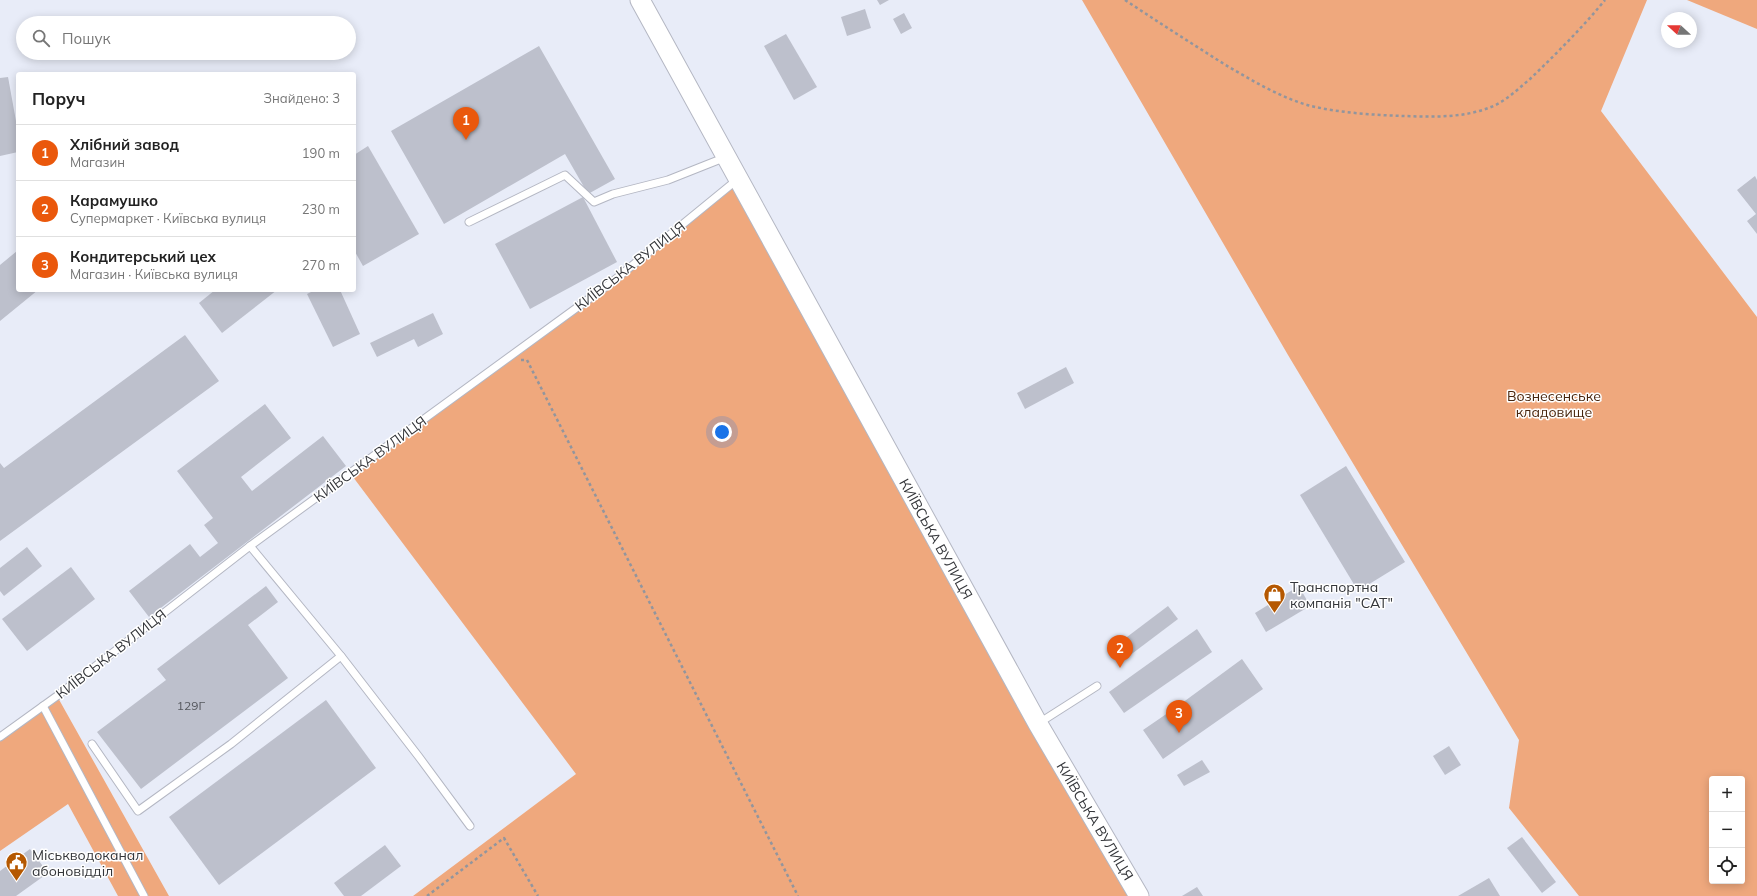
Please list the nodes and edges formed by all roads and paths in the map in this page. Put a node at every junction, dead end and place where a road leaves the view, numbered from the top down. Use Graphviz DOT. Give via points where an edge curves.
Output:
graph roads {
  1 [pos="640,0"];
  2 [pos="1125,0"];
  3 [pos="1605,0"];
  4 [pos="726,157"];
  5 [pos="738,179"];
  6 [pos="469,222"];
  7 [pos="505,360"];
  8 [pos="250,546"];
  9 [pos="341,656"];
  10 [pos="1097,686"];
  11 [pos="43,706"];
  12 [pos="1038,724"];
  13 [pos="0,737"];
  14 [pos="92,744"];
  15 [pos="470,826"];
  16 [pos="144,896"];
  17 [pos="427,896"];
  18 [pos="538,896"];
  19 [pos="798,896"];
  20 [pos="1139,896"];
  1 -- 4 [label="main road, КИЇВСЬКА ВУЛИЦЯ"];
  2 -- 3 [label="path" via="1239,73 1288,97 1329,110 1425,117 1477,112 1504,101 1545,65"];
  4 -- 5 [label="main road, КИЇВСЬКА ВУЛИЦЯ"];
  4 -- 6 [label="lane" via="668,180 613,194 594,202 565,175"];
  5 -- 7 [label="lane, КИЇВСЬКА ВУЛИЦЯ" via="612,282"];
  5 -- 12 [label="main road, КИЇВСЬКА ВУЛИЦЯ"];
  7 -- 8 [label="lane, КИЇВСЬКА ВУЛИЦЯ"];
  7 -- 19 [label="path" via="527,360"];
  8 -- 9 [label="lane"];
  8 -- 11 [label="lane, КИЇВСЬКА ВУЛИЦЯ"];
  9 -- 14 [label="lane" via="231,744 138,811"];
  9 -- 15 [label="lane"];
  10 -- 12 [label="lane"];
  11 -- 13 [label="lane, КИЇВСЬКА ВУЛИЦЯ"];
  11 -- 16 [label="lane"];
  12 -- 20 [label="main road, КИЇВСЬКА ВУЛИЦЯ"];
  17 -- 18 [label="path" via="504,838"];
}
